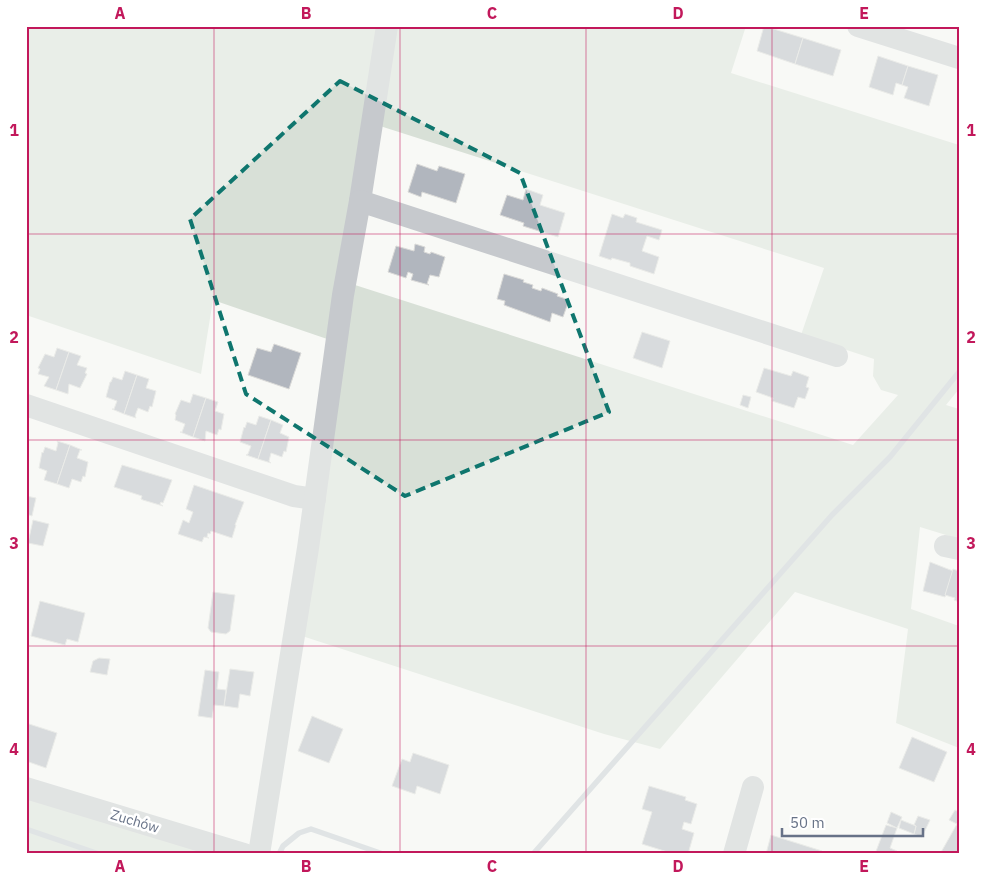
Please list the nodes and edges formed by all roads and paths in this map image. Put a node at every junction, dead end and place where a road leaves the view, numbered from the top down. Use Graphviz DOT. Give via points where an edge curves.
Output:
graph roads {
  1 [pos="387,26"];
  2 [pos="858,26"];
  3 [pos="959,58"];
  4 [pos="360,201"];
  5 [pos="836,356"];
  6 [pos="26,405"];
  7 [pos="315,500"];
  8 [pos="753,787"];
  9 [pos="26,788"];
  10 [pos="244,854"];
  11 [pos="259,854"];
  12 [pos="734,854"];
  1 -- 4 [label="street"];
  2 -- 3 [label="street"];
  4 -- 5 [label="street"];
  4 -- 7 [label="street" via="342,295"];
  6 -- 7 [label="street" via="294,496"];
  7 -- 11 [label="street"];
  8 -- 12 [label="street"];
  9 -- 10 [label="street, Zuchów"];
}
